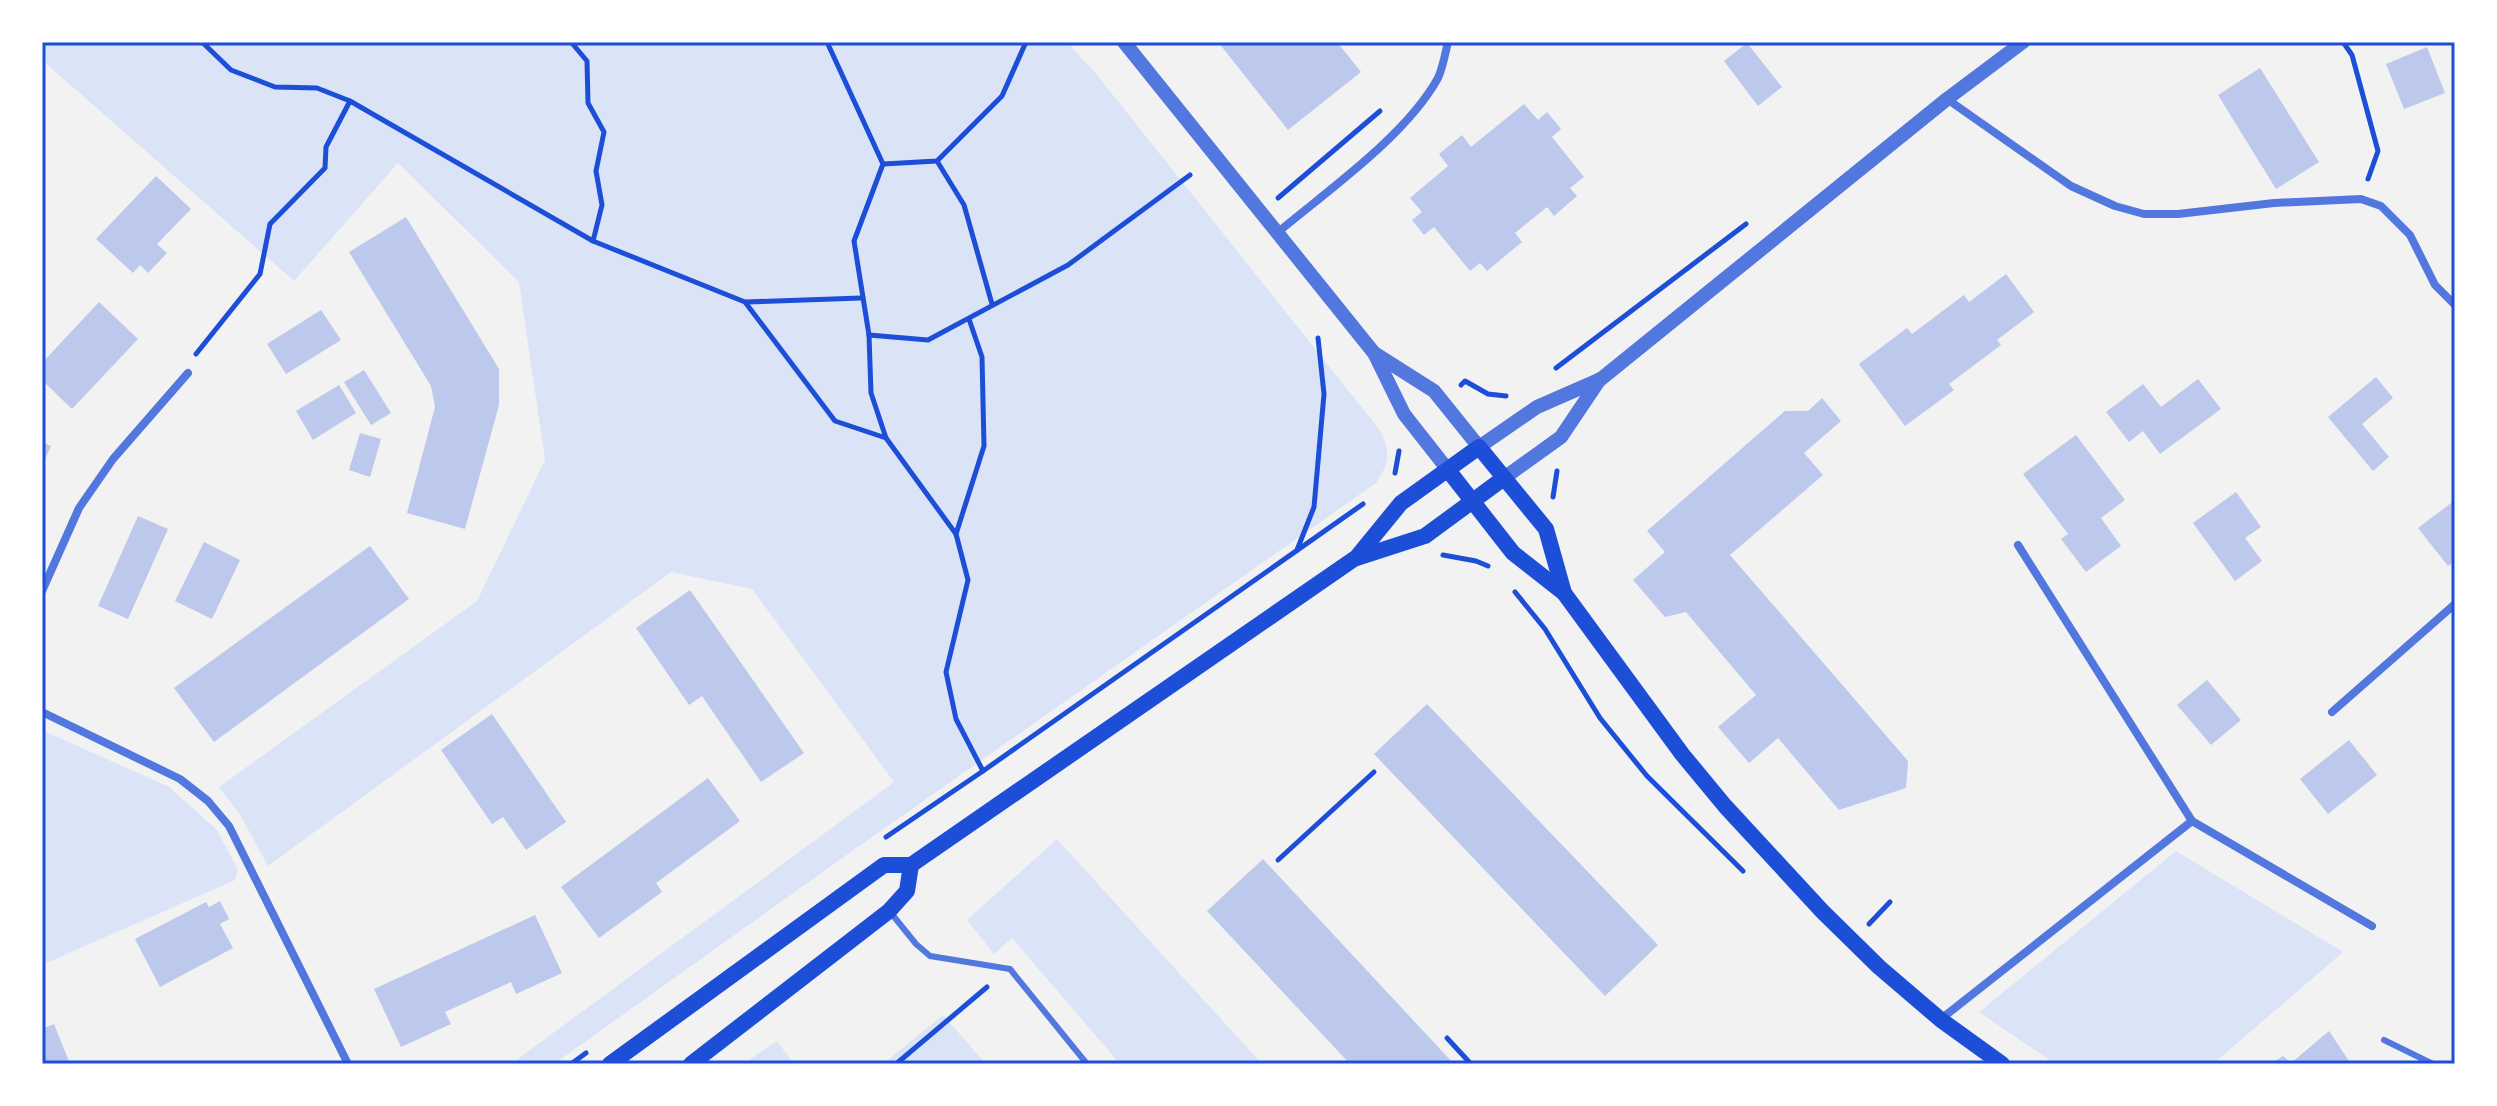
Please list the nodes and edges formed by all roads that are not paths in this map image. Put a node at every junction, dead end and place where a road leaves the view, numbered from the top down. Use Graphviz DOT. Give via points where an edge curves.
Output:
graph roads {
  1 [pos="1124,42"];
  2 [pos="1448,42"];
  3 [pos="2023,42"];
  4 [pos="1947,99"];
  5 [pos="1277,233"];
  6 [pos="2455,305"];
  7 [pos="1374,353"];
  8 [pos="188,373"];
  9 [pos="1601,379"];
  10 [pos="1479,447"];
  11 [pos="1448,470"];
  12 [pos="1504,478"];
  13 [pos="1472,501"];
  14 [pos="2018,545"];
  15 [pos="1354,559"];
  16 [pos="42,591"];
  17 [pos="1564,593"];
  18 [pos="2455,604"];
  19 [pos="42,712"];
  20 [pos="2332,712"];
  21 [pos="2192,821"];
  22 [pos="911,865"];
  23 [pos="889,911"];
  24 [pos="2372,926"];
  25 [pos="1941,1020"];
  26 [pos="2384,1040"];
  27 [pos="348,1064"];
  28 [pos="610,1064"];
  29 [pos="691,1064"];
  30 [pos="1087,1064"];
  31 [pos="2002,1064"];
  32 [pos="2433,1064"];
  1 -- 5 [label="street"];
  2 -- 5 [label="street" via="1439,75 1416,111"];
  3 -- 4 [label="street"];
  4 -- 6 [label="street" via="2071,186 2144,214 2361,199 2381,206 2410,235 2435,285"];
  4 -- 9 [label="street"];
  5 -- 7 [label="street"];
  7 -- 10 [label="street" via="1434,391"];
  7 -- 11 [label="street" via="1404,414"];
  8 -- 16 [label="street" via="113,459 79,508"];
  9 -- 10 [label="street" via="1537,407"];
  9 -- 12 [label="street" via="1561,437"];
  10 -- 11 [label="main road"];
  10 -- 12 [label="main road"];
  11 -- 13 [label="main road"];
  11 -- 15 [label="main road" via="1401,503"];
  12 -- 13 [label="main road"];
  12 -- 17 [label="main road" via="1546,529"];
  13 -- 15 [label="main road" via="1425,536"];
  13 -- 17 [label="main road" via="1513,553"];
  14 -- 21 [label="street"];
  15 -- 22 [label="main road"];
  17 -- 25 [label="main road" via="1725,806 1842,931"];
  18 -- 20 [label="street"];
  19 -- 27 [label="street" via="180,779 215,809 229,826"];
  21 -- 24 [label="street"];
  21 -- 25 [label="street"];
  22 -- 23 [label="main road" via="907,891"];
  22 -- 28 [label="main road" via="884,865"];
  23 -- 29 [label="main road"];
  23 -- 30 [label="lane" via="930,956 1010,969"];
  25 -- 31 [label="main road"];
  26 -- 32 [label="lane"];
}
